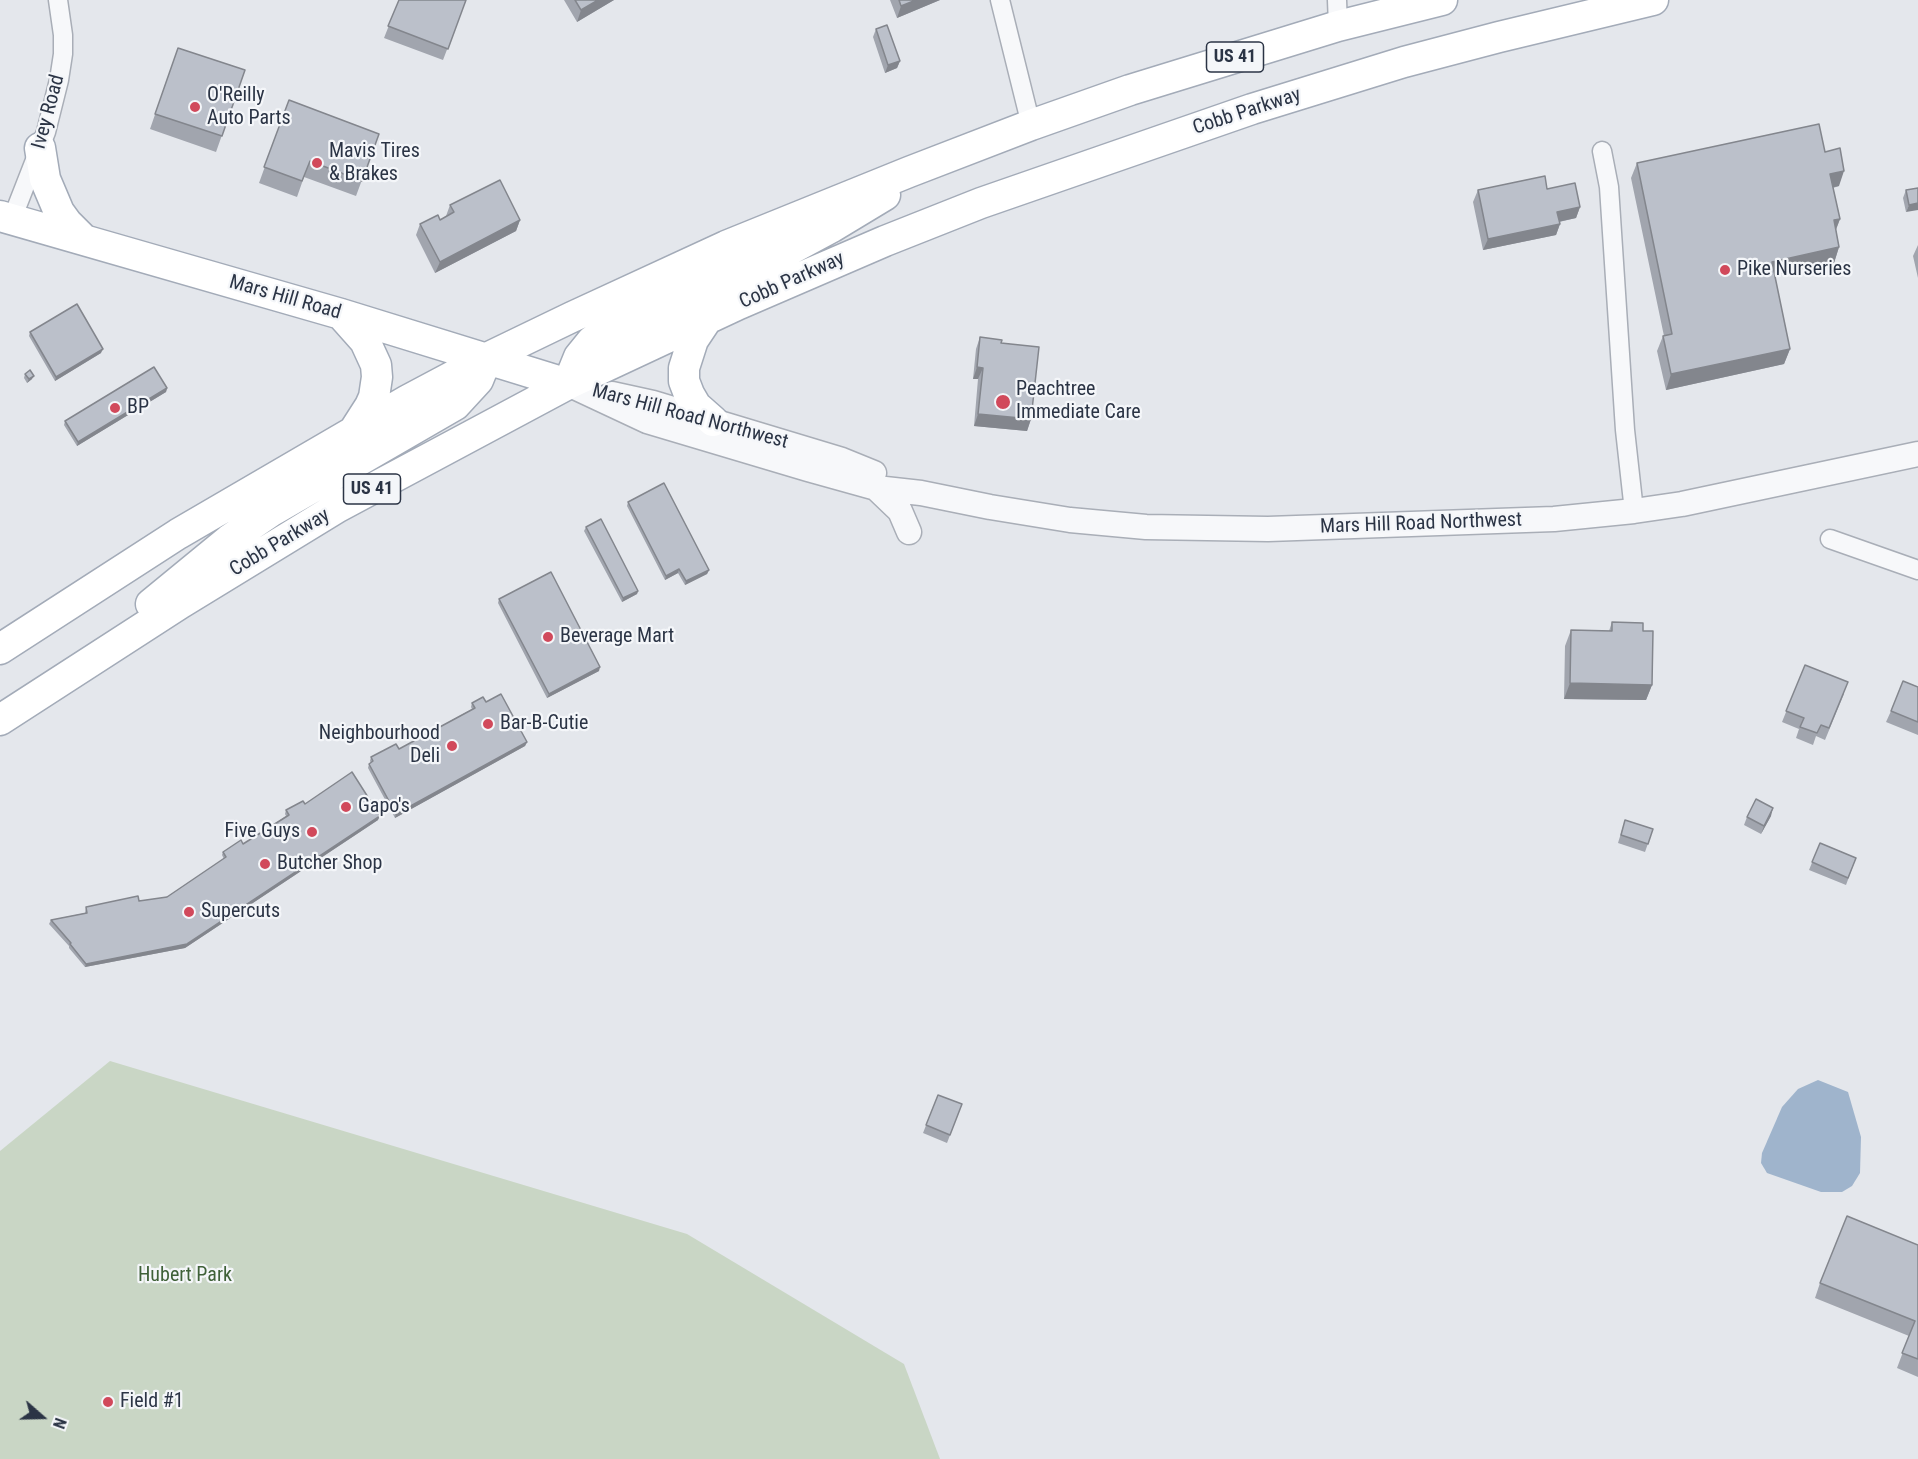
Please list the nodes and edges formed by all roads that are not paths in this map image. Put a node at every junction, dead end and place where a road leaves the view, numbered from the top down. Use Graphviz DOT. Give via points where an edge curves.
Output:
graph roads {
  1 [pos="58,0"];
  2 [pos="1000,0"];
  3 [pos="1442,0"];
  4 [pos="1653,0"];
  5 [pos="1337,13"];
  6 [pos="1031,125"];
  7 [pos="40,148"];
  8 [pos="1602,151"];
  9 [pos="927,165"];
  10 [pos="6,218"];
  11 [pos="83,239"];
  12 [pos="341,314"];
  13 [pos="707,319"];
  14 [pos="488,358"];
  15 [pos="568,384"];
  16 [pos="713,421"];
  17 [pos="354,431"];
  18 [pos="1918,454"];
  19 [pos="876,488"];
  20 [pos="921,493"];
  21 [pos="1634,511"];
  22 [pos="909,532"];
  23 [pos="1830,539"];
  24 [pos="1918,570"];
  25 [pos="0,649"];
  26 [pos="95,658"];
  27 [pos="0,720"];
  1 -- 7 [label="street, Ivey Road" via="63,54"];
  2 -- 6 [label="street"];
  3 -- 5 [label="main road, US 41"];
  4 -- 13 [label="main road, Cobb Parkway / US 41" via="1404,62 1148,144 885,241"];
  5 -- 6 [label="main road, US 41"];
  6 -- 9 [label="main road, US 41"];
  7 -- 10 [label="street, Ivey Road"];
  7 -- 11 [label="main road" via="45,179 59,212"];
  8 -- 21 [label="street" via="1609,188"];
  9 -- 14 [label="main road, US 41" via="726,246"];
  9 -- 15 [label="main road" via="883,196 790,249 600,336 579,357"];
  10 -- 11 [label="main road, Mars Hill Road"];
  11 -- 12 [label="main road, Mars Hill Road"];
  12 -- 14 [label="main road, Mars Hill Road"];
  12 -- 17 [label="main road" via="365,341 376,365 374,397"];
  13 -- 15 [label="main road, Cobb Parkway / US 41"];
  13 -- 16 [label="main road" via="690,346 684,381 696,406"];
  14 -- 15 [label="main road, Mars Hill Road"];
  14 -- 17 [label="main road, US 41"];
  14 -- 26 [label="main road" via="478,380 455,405 254,523 147,607"];
  15 -- 16 [label="street, Mars Hill Road Northwest"];
  15 -- 19 [label="street, Mars Hill Road Northwest" via="647,421"];
  15 -- 26 [label="main road, Cobb Parkway / US 41" via="338,507"];
  16 -- 20 [label="street, Mars Hill Road Northwest" via="842,460"];
  17 -- 25 [label="main road, US 41" via="178,534"];
  18 -- 21 [label="street, Mars Hill Road Northwest"];
  19 -- 20 [label="street, Mars Hill Road Northwest"];
  19 -- 22 [label="street" via="900,511"];
  20 -- 21 [label="street, Mars Hill Road Northwest" via="1070,520 1184,529 1342,528 1554,519"];
  23 -- 24 [label="street"];
  26 -- 27 [label="main road, Cobb Parkway / US 41"];
}
